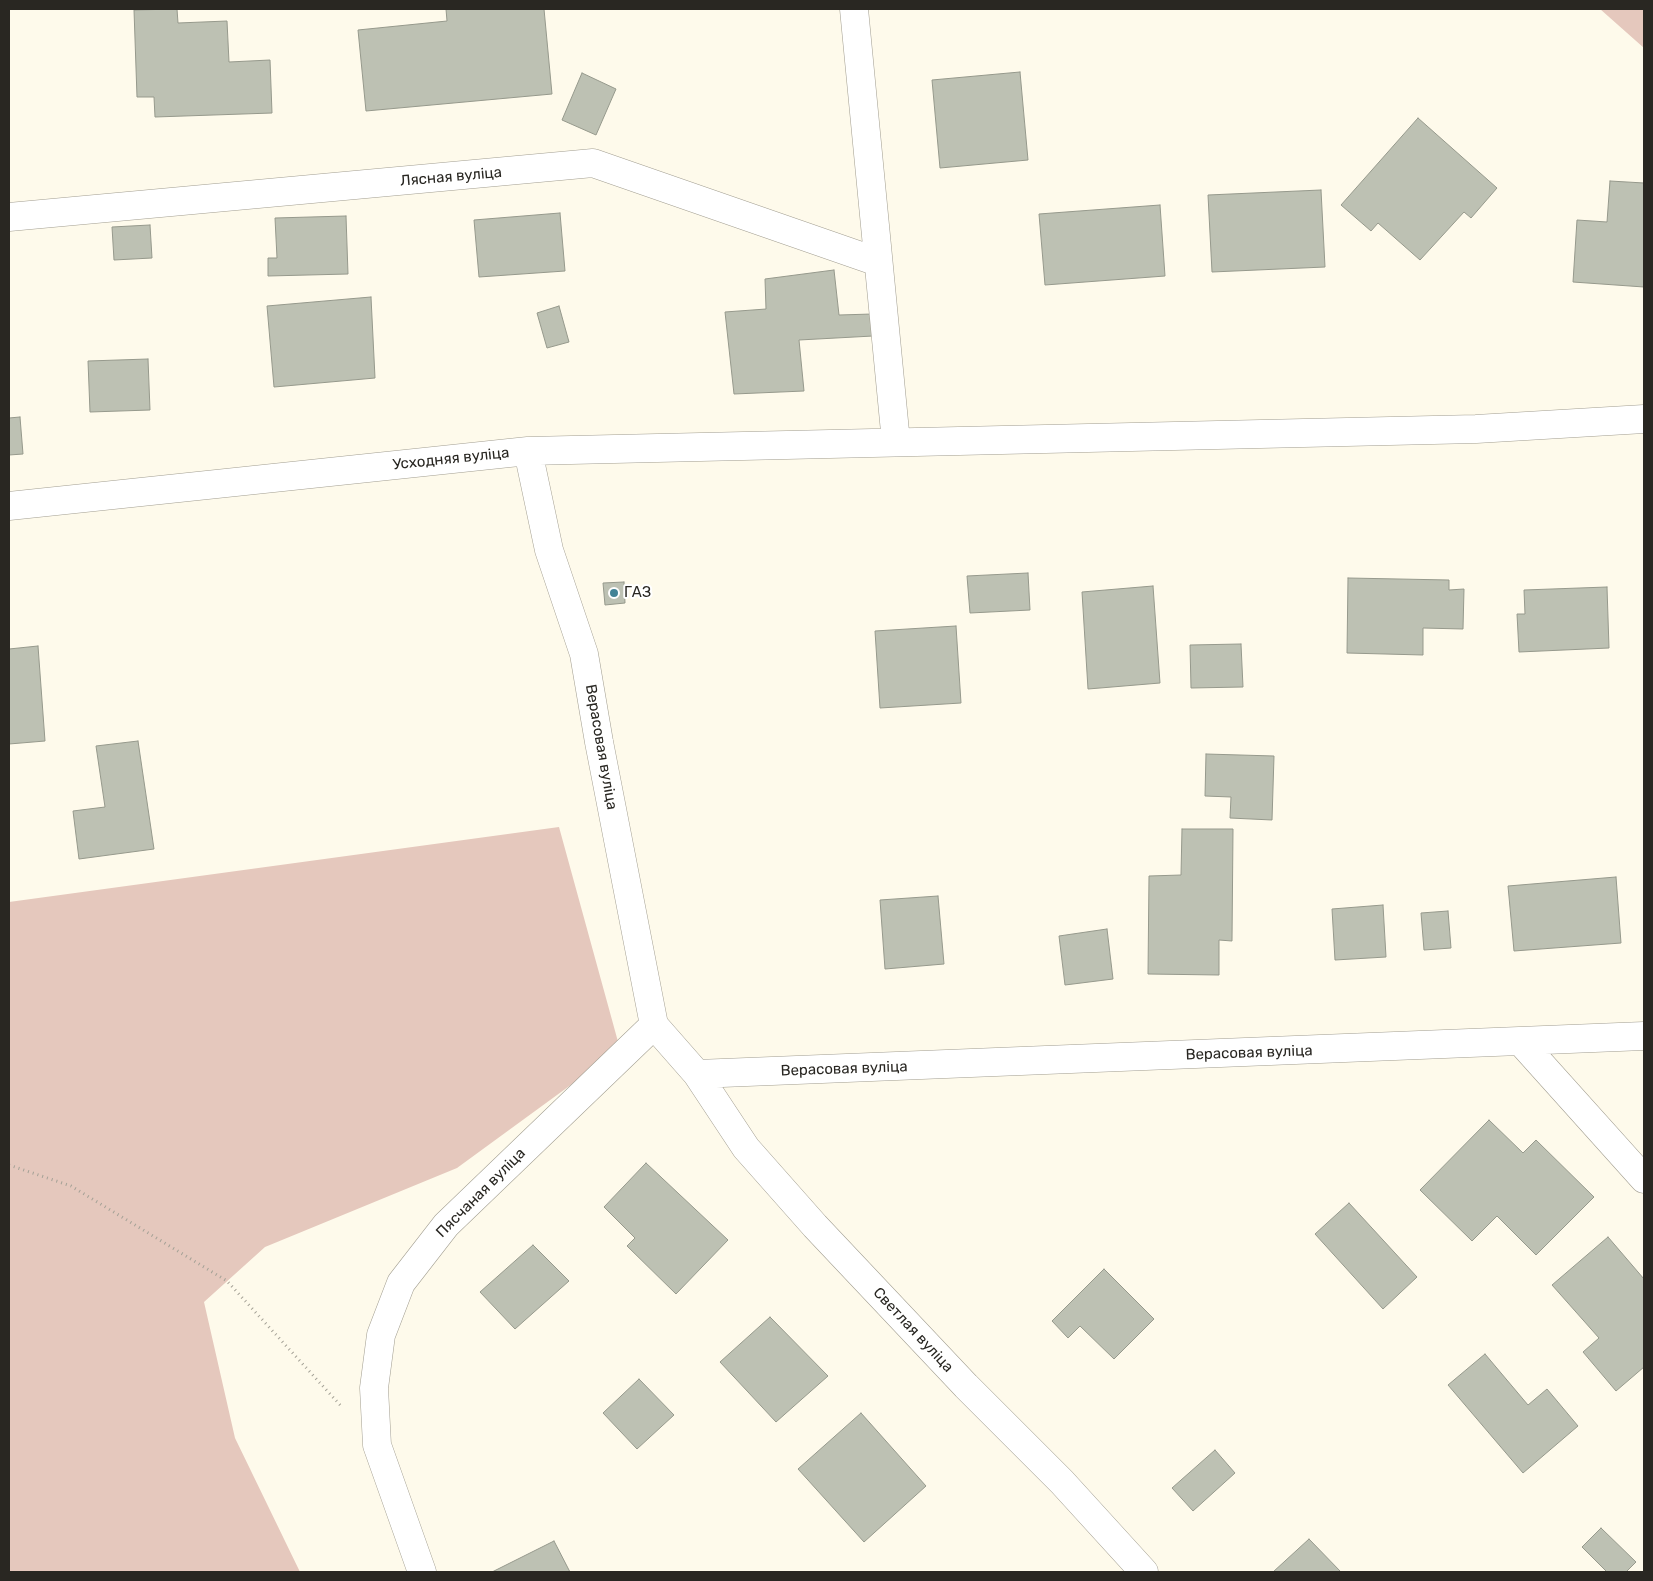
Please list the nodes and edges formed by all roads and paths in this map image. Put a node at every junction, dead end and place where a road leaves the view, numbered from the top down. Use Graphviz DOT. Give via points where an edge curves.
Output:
graph roads {
  1 [pos="854,9"];
  2 [pos="9,217"];
  3 [pos="878,262"];
  4 [pos="1644,419"];
  5 [pos="896,442"];
  6 [pos="528,451"];
  7 [pos="9,506"];
  8 [pos="654,1025"];
  9 [pos="1644,1036"];
  10 [pos="1521,1042"];
  11 [pos="698,1074"];
  12 [pos="9,1165"];
  13 [pos="1644,1179"];
  14 [pos="377,1445"];
  15 [pos="422,1572"];
  16 [pos="1144,1572"];
  1 -- 3 [label="street"];
  2 -- 3 [label="street, Лясная вуліца" via="593,163"];
  3 -- 5 [label="street"];
  4 -- 5 [label="street, Усходняя вуліца" via="1476,429"];
  5 -- 6 [label="street, Усходняя вуліца"];
  6 -- 7 [label="street, Усходняя вуліца"];
  6 -- 8 [label="street, Верасовая вуліца" via="548,550 584,654"];
  8 -- 11 [label="street"];
  8 -- 14 [label="street, Пясчаная вуліца" via="446,1225 401,1283 381,1335 374,1388"];
  9 -- 10 [label="street, Верасовая вуліца"];
  10 -- 11 [label="street, Верасовая вуліца"];
  10 -- 13 [label="street"];
  11 -- 16 [label="street, Светлая вуліца" via="746,1148 815,1226 1062,1482"];
  12 -- 14 [label="path" via="71,1186 226,1281"];
  14 -- 15 [label="street, Пясчаная вуліца"];
}
